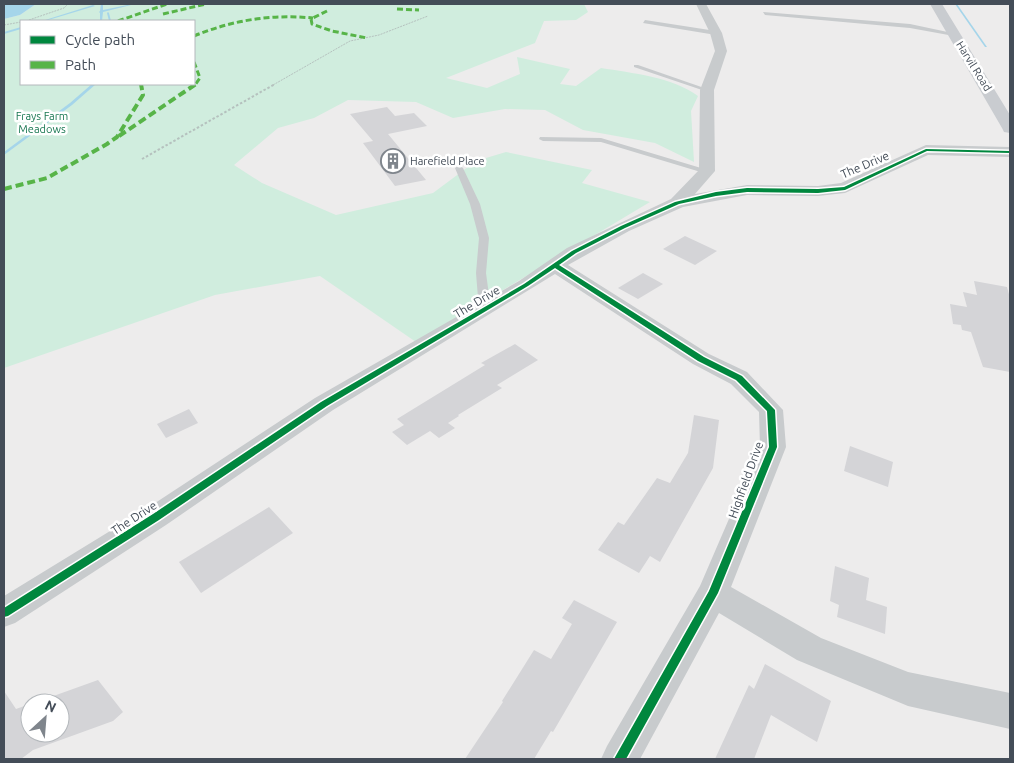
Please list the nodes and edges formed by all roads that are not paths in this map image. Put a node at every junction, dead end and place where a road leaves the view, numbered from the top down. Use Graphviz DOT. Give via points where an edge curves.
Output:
graph roads {
  1 [pos="701,4"];
  2 [pos="936,4"];
  3 [pos="765,12"];
  4 [pos="644,22"];
  5 [pos="716,33"];
  6 [pos="954,34"];
  7 [pos="636,66"];
  8 [pos="707,90"];
  9 [pos="1010,128"];
  10 [pos="543,138"];
  11 [pos="1010,152"];
  12 [pos="459,168"];
  13 [pos="707,171"];
  14 [pos="747,190"];
  15 [pos="677,203"];
  16 [pos="555,265"];
  17 [pos="485,310"];
  18 [pos="713,593"];
  19 [pos="4,613"];
  20 [pos="1010,711"];
  21 [pos="620,759"];
  1 -- 5 [label="street"];
  2 -- 6 [label="street, Harvil Road"];
  3 -- 6 [label="lane" via="910,26"];
  4 -- 5 [label="lane"];
  5 -- 8 [label="street" via="721,50"];
  6 -- 9 [label="street, Harvil Road"];
  7 -- 8 [label="lane"];
  8 -- 13 [label="street"];
  10 -- 13 [label="lane" via="601,140"];
  11 -- 14 [label="street, The Drive" via="926,150 845,188"];
  12 -- 17 [label="lane" via="475,204 484,238 481,273"];
  13 -- 14 [label="street"];
  13 -- 15 [label="street"];
  14 -- 15 [label="street, The Drive"];
  15 -- 16 [label="street, The Drive" via="598,239"];
  16 -- 17 [label="street, The Drive"];
  16 -- 18 [label="street, Highfield Drive" via="701,359 739,378 771,410 773,447"];
  17 -- 19 [label="street, The Drive" via="324,404 148,522"];
  18 -- 20 [label="street" via="809,649 899,685"];
  18 -- 21 [label="street, Highfield Drive"];
}
